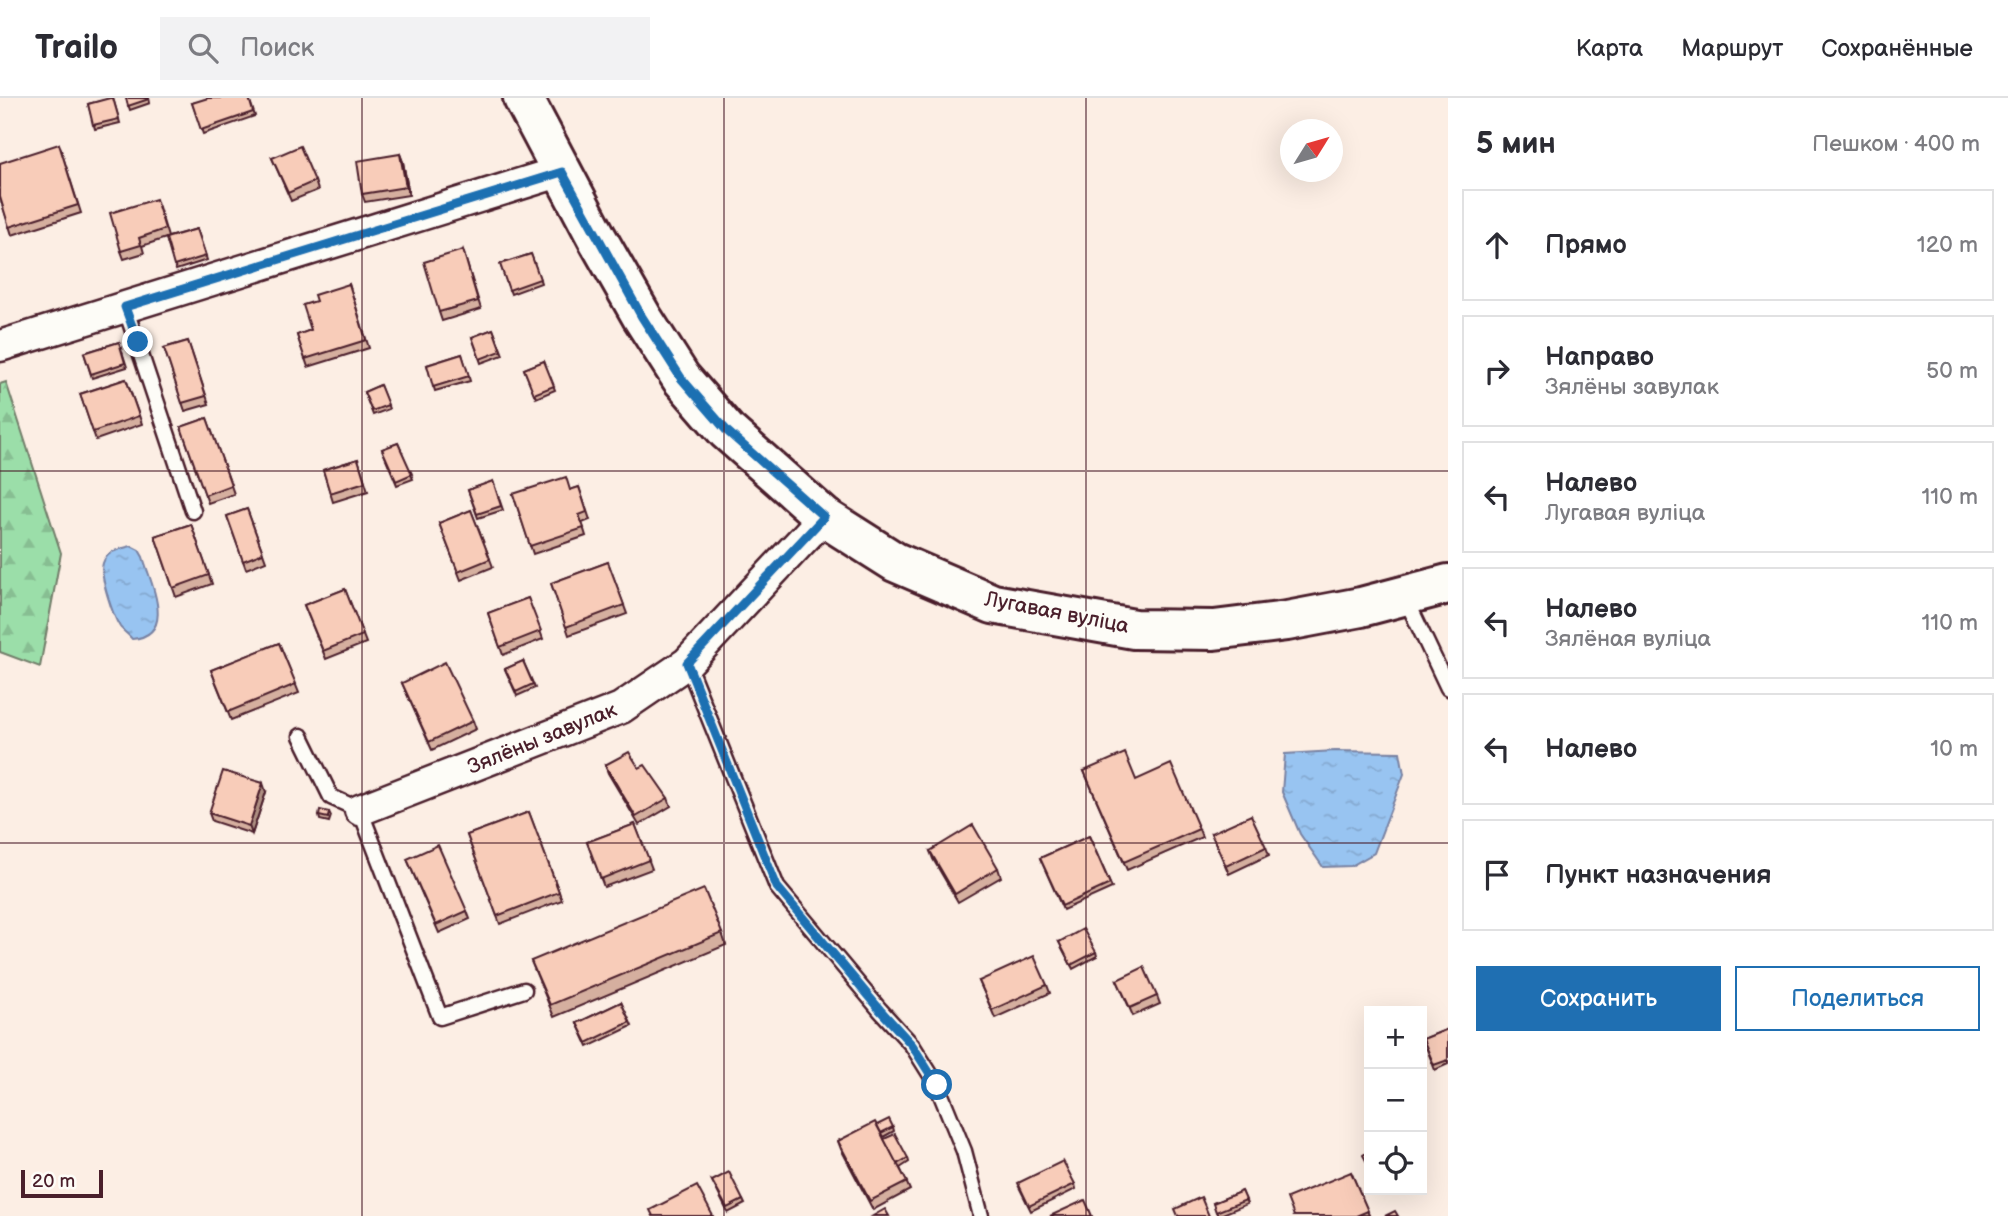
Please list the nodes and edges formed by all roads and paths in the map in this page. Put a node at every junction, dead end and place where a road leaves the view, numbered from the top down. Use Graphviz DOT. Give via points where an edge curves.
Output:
graph roads {
  1 [pos="523,98"];
  2 [pos="562,172"];
  3 [pos="125,307"];
  4 [pos="0,346"];
  5 [pos="193,511"];
  6 [pos="824,517"];
  7 [pos="1448,584"];
  8 [pos="1404,596"];
  9 [pos="687,663"];
  10 [pos="1448,688"];
  11 [pos="301,736"];
  12 [pos="360,810"];
  13 [pos="524,990"];
  14 [pos="981,1216"];
  1 -- 2 [label="street, Лугавая вуліца"];
  2 -- 3 [label="street"];
  2 -- 6 [label="street, Лугавая вуліца" via="681,378 727,431"];
  3 -- 4 [label="street"];
  3 -- 5 [label="lane"];
  6 -- 8 [label="street, Лугавая вуліца" via="895,562 993,604 1134,629 1214,630 1287,621"];
  6 -- 9 [label="street, Зялёны завулак"];
  7 -- 8 [label="street, Лугавая вуліца"];
  8 -- 10 [label="lane"];
  9 -- 12 [label="street, Зялёны завулак" via="621,708"];
  9 -- 14 [label="lane" via="777,887 912,1045 937,1085 964,1151"];
  11 -- 12 [label="lane" via="331,797"];
  12 -- 13 [label="lane" via="440,1017"];
}
